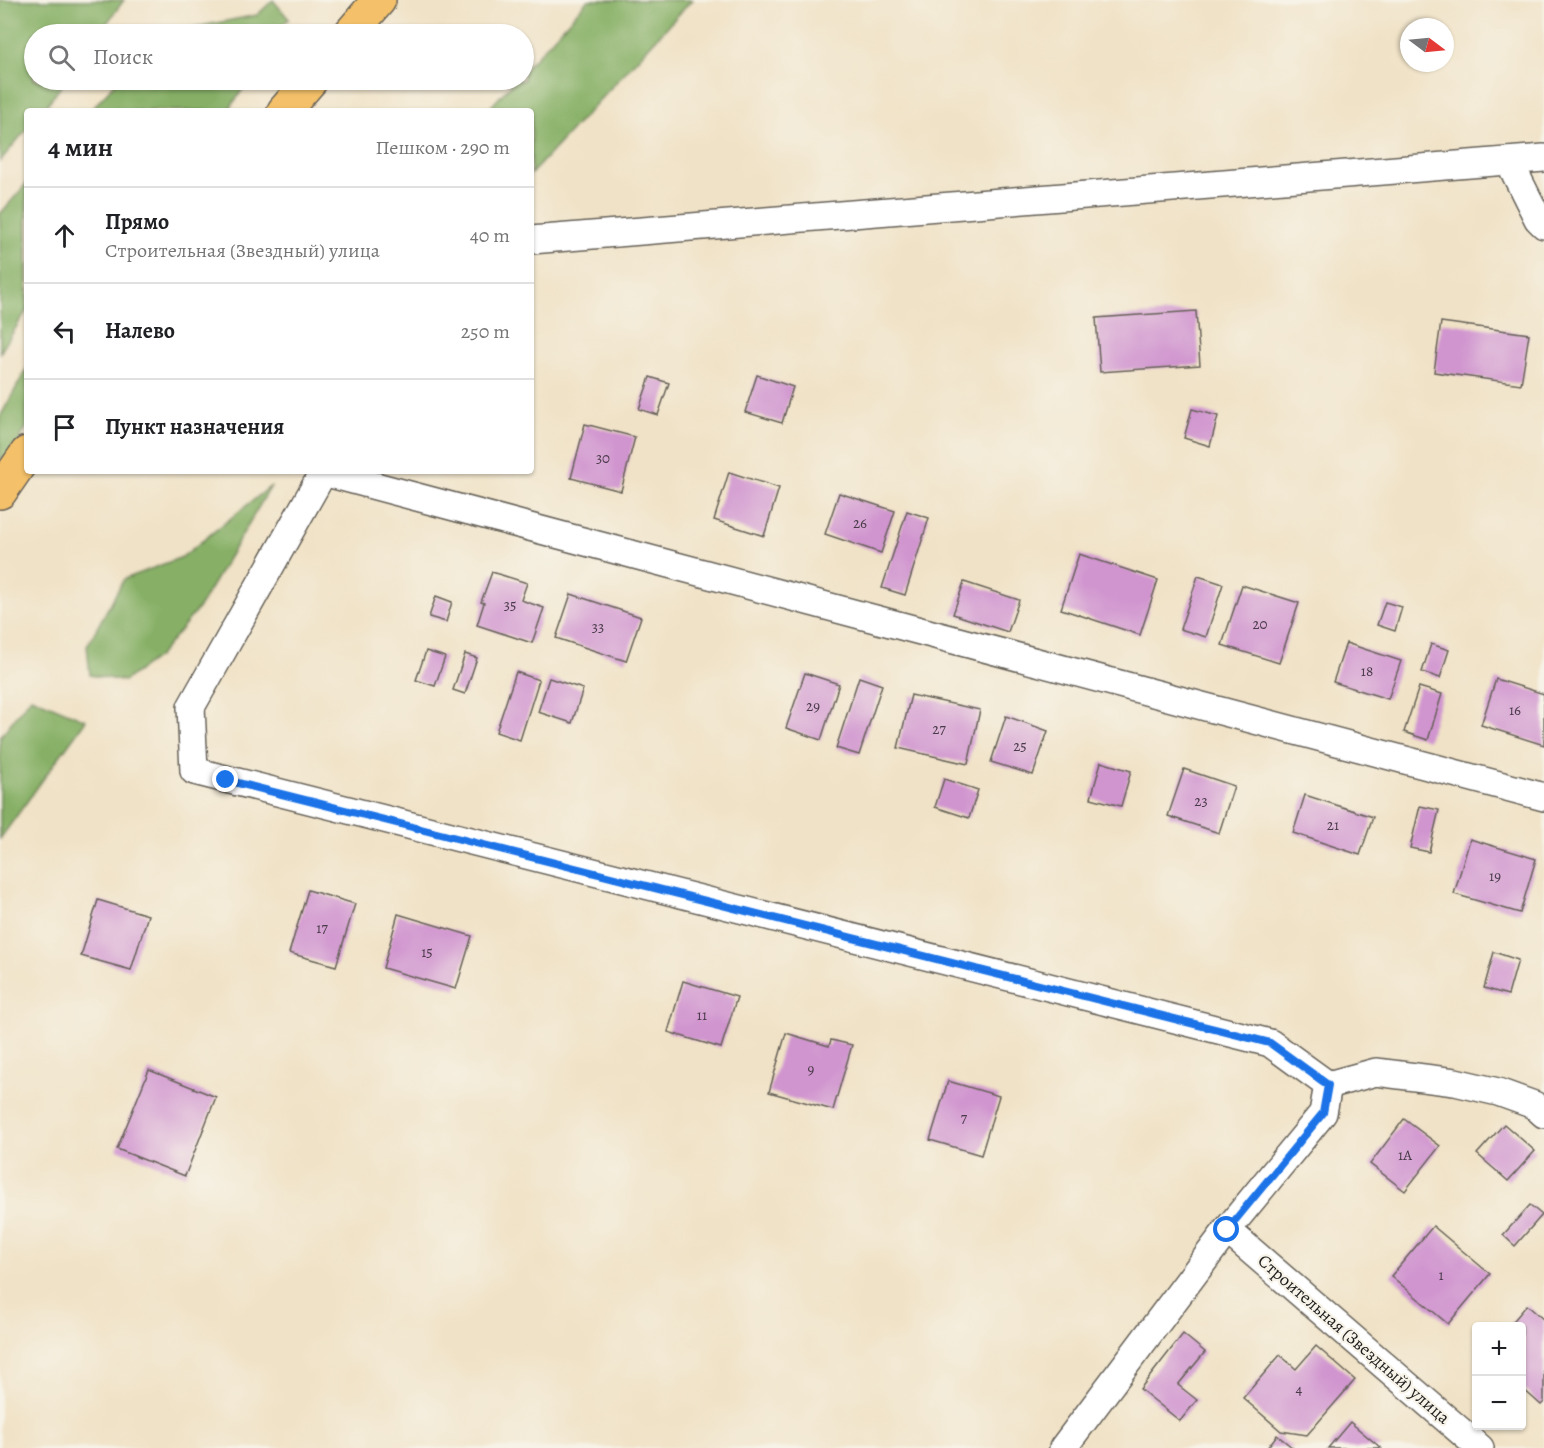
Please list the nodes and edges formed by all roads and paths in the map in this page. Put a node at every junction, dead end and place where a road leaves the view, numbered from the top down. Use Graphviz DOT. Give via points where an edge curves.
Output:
graph roads {
  1 [pos="379,0"];
  2 [pos="359,24"];
  3 [pos="302,90"];
  4 [pos="287,108"];
  5 [pos="1544,158"];
  6 [pos="1509,161"];
  7 [pos="1544,225"];
  8 [pos="534,240"];
  9 [pos="24,457"];
  10 [pos="322,474"];
  11 [pos="331,474"];
  12 [pos="0,492"];
  13 [pos="1544,797"];
  14 [pos="1328,1085"];
  15 [pos="1544,1114"];
  16 [pos="1227,1230"];
  17 [pos="1063,1448"];
  18 [pos="1480,1448"];
  1 -- 2 [label="main road"];
  3 -- 4 [label="main road"];
  5 -- 6 [label="street"];
  6 -- 7 [label="street"];
  6 -- 8 [label="street"];
  9 -- 12 [label="main road"];
  10 -- 14 [label="street" via="190,707 194,771 1270,1043"];
  11 -- 13 [label="street"];
  14 -- 15 [label="street" via="1376,1072 1455,1082 1498,1092 1534,1105"];
  14 -- 16 [label="street" via="1323,1113"];
  16 -- 17 [label="street"];
  16 -- 18 [label="street, Строительная (Звездный) улица"];
}
